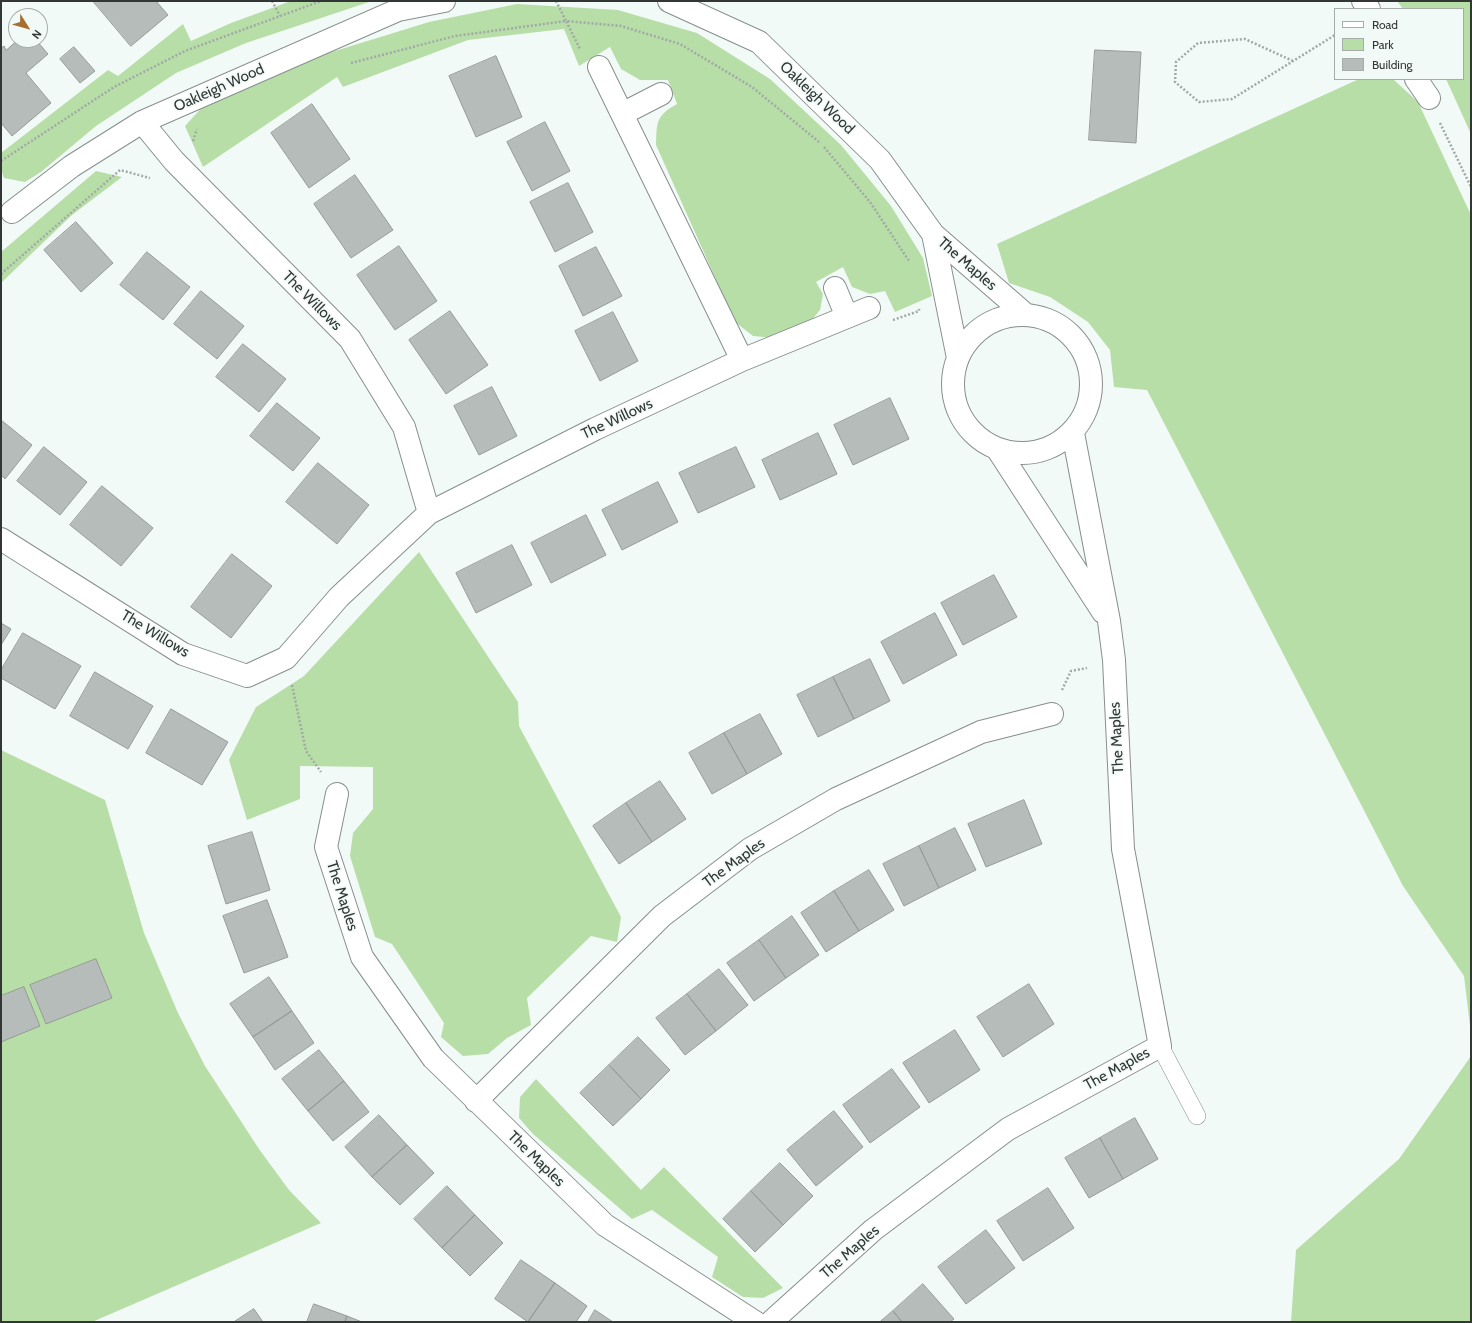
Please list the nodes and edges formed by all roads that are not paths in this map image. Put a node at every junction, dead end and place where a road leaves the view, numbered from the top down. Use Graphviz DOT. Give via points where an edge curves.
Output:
graph roads {
  1 [pos="444,1"];
  2 [pos="669,1"];
  3 [pos="599,67"];
  4 [pos="1417,80"];
  5 [pos="662,94"];
  6 [pos="1429,98"];
  7 [pos="622,114"];
  8 [pos="142,122"];
  9 [pos="5,211"];
  10 [pos="933,234"];
  11 [pos="835,288"];
  12 [pos="869,308"];
  13 [pos="1025,314"];
  14 [pos="847,317"];
  15 [pos="958,358"];
  16 [pos="742,360"];
  17 [pos="1073,433"];
  18 [pos="998,450"];
  19 [pos="429,513"];
  20 [pos="1,539"];
  21 [pos="1109,621"];
  22 [pos="1052,714"];
  23 [pos="337,794"];
  24 [pos="1160,1046"];
  25 [pos="476,1102"];
  26 [pos="1196,1116"];
  27 [pos="755,1322"];
  28 [pos="771,1322"];
  1 -- 8 [label="street, Oakleigh Wood" via="398,10"];
  2 -- 10 [label="street, Oakleigh Wood" via="759,42 880,160"];
  3 -- 7 [label="street"];
  4 -- 6 [label="street"];
  5 -- 7 [label="street"];
  7 -- 16 [label="street"];
  8 -- 9 [label="street, Oakleigh Wood"];
  8 -- 19 [label="street, The Willows" via="174,161 350,339 404,427"];
  10 -- 13 [label="street, The Maples"];
  10 -- 15 [label="street, The Maples"];
  11 -- 14 [label="street"];
  12 -- 14 [label="street, The Willows"];
  13 -- 15 [label="street" via="1004,317 984,326 969,340"];
  13 -- 17 [label="street" via="1047,319 1067,330 1082,348 1090,369 1092,392 1086,414"];
  14 -- 16 [label="street, The Willows"];
  15 -- 18 [label="street" via="953,380 955,402 964,422 979,439"];
  16 -- 19 [label="street, The Willows" via="595,429"];
  17 -- 18 [label="street" via="1057,445 1038,452 1018,454"];
  17 -- 21 [label="street, The Maples"];
  18 -- 21 [label="street, The Maples"];
  19 -- 20 [label="street, The Willows" via="339,597 286,658 247,676 183,654"];
  21 -- 24 [label="street, The Maples" via="1114,664 1122,849"];
  22 -- 25 [label="street, The Maples" via="974,735 836,799 750,849 662,916"];
  23 -- 25 [label="street, The Maples" via="326,847 362,957 432,1058"];
  24 -- 26 [label="lane"];
  24 -- 28 [label="street, The Maples" via="1008,1130 873,1230"];
  25 -- 27 [label="street, The Maples" via="605,1225"];
}
